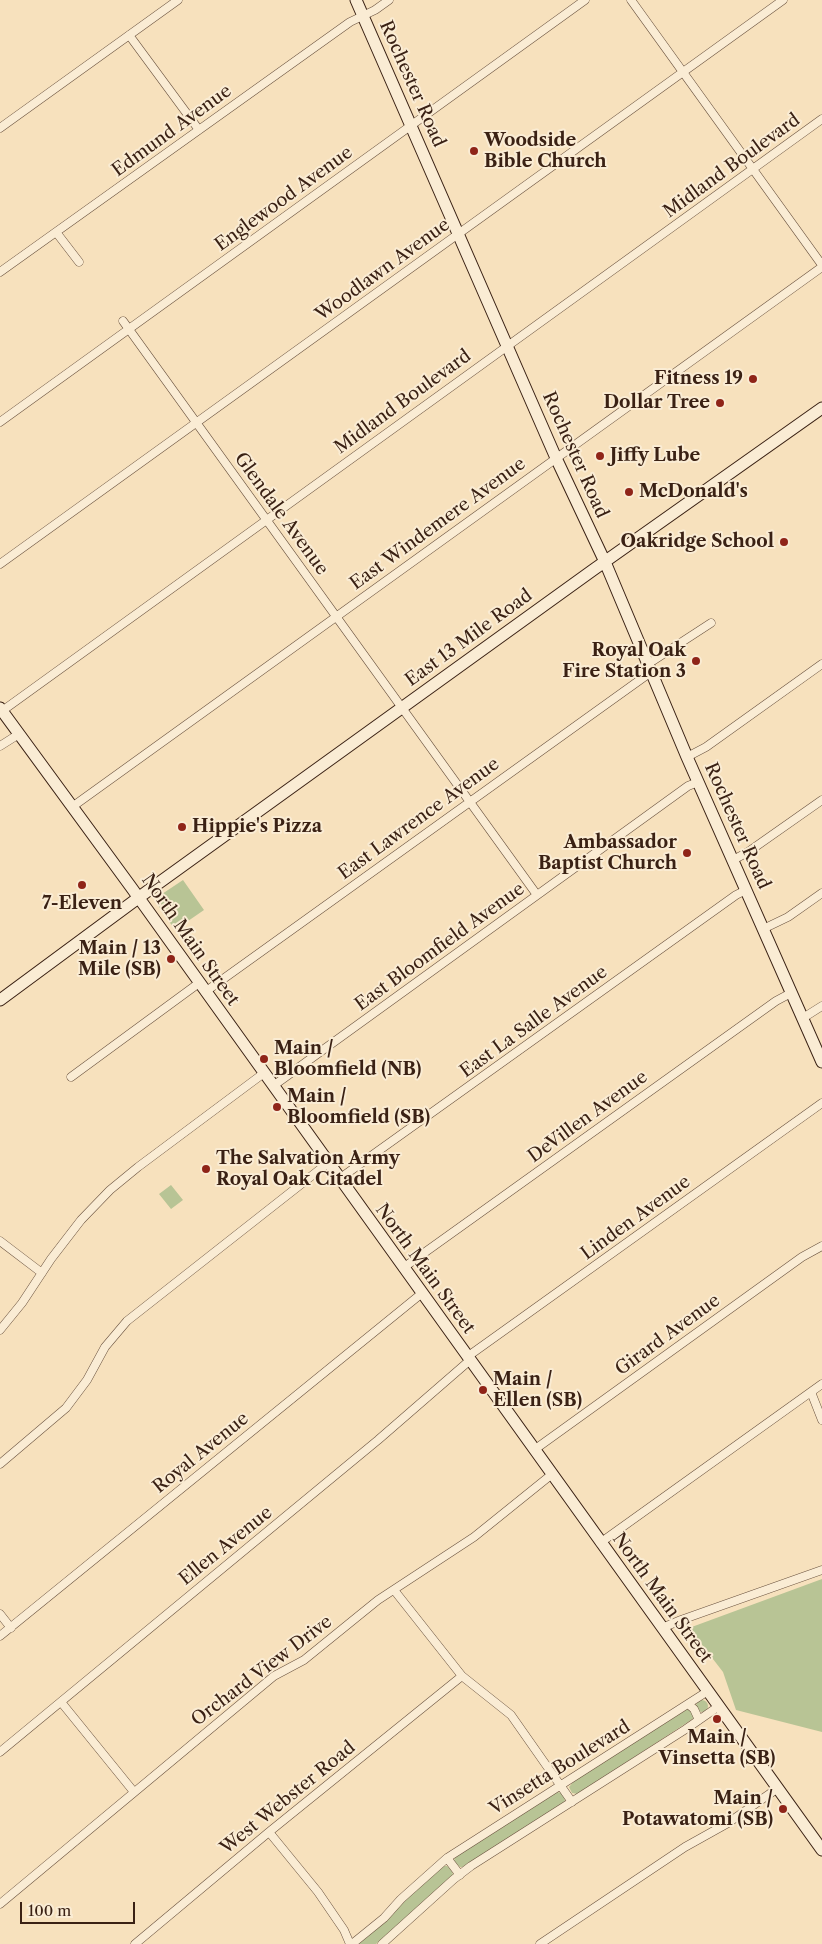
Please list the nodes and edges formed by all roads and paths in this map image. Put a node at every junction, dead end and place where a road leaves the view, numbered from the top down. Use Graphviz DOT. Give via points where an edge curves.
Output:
graph roads {
  1 [pos="178,0"];
  2 [pos="356,0"];
  3 [pos="389,0"];
  4 [pos="585,0"];
  5 [pos="631,0"];
  6 [pos="783,0"];
  7 [pos="363,15"];
  8 [pos="129,35"];
  9 [pos="683,72"];
  10 [pos="822,119"];
  11 [pos="411,125"];
  12 [pos="0,128"];
  13 [pos="199,130"];
  14 [pos="753,169"];
  15 [pos="56,232"];
  16 [pos="458,234"];
  17 [pos="79,262"];
  18 [pos="822,266"];
  19 [pos="0,272"];
  20 [pos="123,321"];
  21 [pos="128,328"];
  22 [pos="507,346"];
  23 [pos="822,408"];
  24 [pos="0,422"];
  25 [pos="196,422"];
  26 [pos="556,458"];
  27 [pos="266,519"];
  28 [pos="605,562"];
  29 [pos="0,564"];
  30 [pos="336,616"];
  31 [pos="711,623"];
  32 [pos="822,664"];
  33 [pos="649,668"];
  34 [pos="402,708"];
  35 [pos="1,709"];
  36 [pos="19,734"];
  37 [pos="0,747"];
  38 [pos="687,757"];
  39 [pos="698,782"];
  40 [pos="822,800"];
  41 [pos="469,802"];
  42 [pos="72,807"];
  43 [pos="733,860"];
  44 [pos="746,890"];
  45 [pos="822,893"];
  46 [pos="537,895"];
  47 [pos="139,898"];
  48 [pos="764,929"];
  49 [pos="202,988"];
  50 [pos="791,993"];
  51 [pos="0,1000"];
  52 [pos="822,1006"];
  53 [pos="803,1018"];
  54 [pos="822,1062"];
  55 [pos="264,1074"];
  56 [pos="71,1077"];
  57 [pos="273,1086"];
  58 [pos="822,1103"];
  59 [pos="328,1163"];
  60 [pos="339,1180"];
  61 [pos="0,1241"];
  62 [pos="822,1246"];
  63 [pos="403,1268"];
  64 [pos="42,1273"];
  65 [pos="421,1294"];
  66 [pos="0,1330"];
  67 [pos="468,1359"];
  68 [pos="822,1384"];
  69 [pos="811,1392"];
  70 [pos="822,1420"];
  71 [pos="534,1450"];
  72 [pos="0,1464"];
  73 [pos="552,1474"];
  74 [pos="600,1543"];
  75 [pos="822,1570"];
  76 [pos="394,1590"];
  77 [pos="0,1614"];
  78 [pos="11,1628"];
  79 [pos="662,1628"];
  80 [pos="0,1636"];
  81 [pos="462,1676"];
  82 [pos="708,1691"];
  83 [pos="61,1702"];
  84 [pos="688,1704"];
  85 [pos="719,1706"];
  86 [pos="699,1720"];
  87 [pos="0,1752"];
  88 [pos="562,1785"];
  89 [pos="778,1788"];
  90 [pos="134,1792"];
  91 [pos="572,1802"];
  92 [pos="269,1832"];
  93 [pos="822,1850"];
  94 [pos="447,1858"];
  95 [pos="460,1875"];
  96 [pos="0,1904"];
  97 [pos="135,1944"];
  98 [pos="351,1944"];
  99 [pos="382,1944"];
  100 [pos="540,1944"];
  1 -- 8 [label="street"];
  2 -- 7 [label="main road, Rochester Road"];
  3 -- 7 [label="street, Edmund Avenue"];
  4 -- 11 [label="street, Englewood Avenue"];
  5 -- 9 [label="street"];
  6 -- 9 [label="street, Woodlawn Avenue"];
  7 -- 11 [label="main road, Rochester Road"];
  7 -- 13 [label="street, Edmund Avenue"];
  8 -- 12 [label="street"];
  8 -- 13 [label="street"];
  9 -- 14 [label="street"];
  9 -- 16 [label="street, Woodlawn Avenue"];
  10 -- 14 [label="street, Midland Boulevard"];
  11 -- 16 [label="main road, Rochester Road"];
  11 -- 21 [label="street, Englewood Avenue"];
  13 -- 15 [label="street, Edmund Avenue"];
  14 -- 18 [label="street"];
  14 -- 22 [label="street, Midland Boulevard"];
  15 -- 17 [label="street"];
  15 -- 19 [label="street, Edmund Avenue"];
  16 -- 22 [label="main road, Rochester Road"];
  16 -- 25 [label="street, Woodlawn Avenue"];
  18 -- 26 [label="street, East Windemere Avenue"];
  20 -- 21 [label="street, Glendale Avenue"];
  21 -- 24 [label="street, Englewood Avenue"];
  21 -- 25 [label="street, Glendale Avenue"];
  22 -- 26 [label="main road, Rochester Road"];
  22 -- 27 [label="street, Midland Boulevard"];
  23 -- 28 [label="main road, East 13 Mile Road"];
  25 -- 27 [label="street, Glendale Avenue"];
  25 -- 29 [label="street, Woodlawn Avenue"];
  26 -- 28 [label="main road, Rochester Road"];
  26 -- 30 [label="street, East Windemere Avenue"];
  27 -- 30 [label="street, Glendale Avenue"];
  27 -- 35 [label="street, Midland Boulevard"];
  28 -- 33 [label="main road, Rochester Road"];
  28 -- 34 [label="main road, East 13 Mile Road"];
  30 -- 34 [label="street, Glendale Avenue"];
  30 -- 42 [label="street, East Windemere Avenue"];
  31 -- 33 [label="street, East Lawrence Avenue"];
  32 -- 38 [label="street"];
  33 -- 38 [label="main road, Rochester Road"];
  33 -- 41 [label="street, East Lawrence Avenue"];
  34 -- 41 [label="street, Glendale Avenue"];
  34 -- 47 [label="main road, East 13 Mile Road"];
  35 -- 36 [label="main road, North Main Street"];
  36 -- 37 [label="street"];
  36 -- 42 [label="main road, North Main Street"];
  38 -- 39 [label="main road, Rochester Road"];
  39 -- 43 [label="main road, Rochester Road"];
  39 -- 46 [label="street, East Bloomfield Avenue"];
  40 -- 43 [label="street"];
  41 -- 46 [label="street, Glendale Avenue"];
  41 -- 49 [label="street, East Lawrence Avenue"];
  42 -- 47 [label="main road, North Main Street"];
  43 -- 44 [label="main road, Rochester Road"];
  44 -- 48 [label="main road, Rochester Road"];
  44 -- 60 [label="street, East La Salle Avenue"];
  45 -- 48 [label="street"];
  46 -- 57 [label="street, East Bloomfield Avenue"];
  47 -- 49 [label="main road, North Main Street"];
  47 -- 51 [label="main road, East 13 Mile Road"];
  48 -- 50 [label="main road, Rochester Road"];
  49 -- 55 [label="main road, North Main Street"];
  49 -- 56 [label="street, East Lawrence Avenue"];
  50 -- 53 [label="main road, Rochester Road"];
  50 -- 63 [label="street, DeVillen Avenue"];
  52 -- 53 [label="street"];
  53 -- 54 [label="main road, Rochester Road"];
  55 -- 57 [label="main road, North Main Street"];
  55 -- 64 [label="street" via="110,1190 81,1220"];
  57 -- 59 [label="main road, North Main Street"];
  58 -- 67 [label="street, Linden Avenue"];
  59 -- 60 [label="main road, North Main Street"];
  59 -- 72 [label="street" via="127,1321 105,1347 87,1380 66,1408"];
  60 -- 63 [label="main road, North Main Street"];
  61 -- 64 [label="street"];
  62 -- 71 [label="street, Girard Avenue" via="802,1257"];
  63 -- 65 [label="main road, North Main Street"];
  64 -- 66 [label="street"];
  65 -- 67 [label="main road, North Main Street"];
  65 -- 78 [label="street, Royal Avenue"];
  67 -- 71 [label="main road, North Main Street"];
  67 -- 83 [label="street, Ellen Avenue" via="378,1440"];
  68 -- 69 [label="street"];
  69 -- 70 [label="street"];
  69 -- 74 [label="street"];
  71 -- 73 [label="main road, North Main Street"];
  73 -- 74 [label="main road, North Main Street"];
  73 -- 76 [label="street, Orchard View Drive" via="474,1537"];
  74 -- 79 [label="main road, North Main Street"];
  75 -- 79 [label="street"];
  76 -- 81 [label="street"];
  76 -- 90 [label="street, Orchard View Drive" via="304,1660 274,1676"];
  77 -- 78 [label="street"];
  78 -- 80 [label="street, Royal Avenue"];
  79 -- 82 [label="main road, North Main Street"];
  81 -- 88 [label="street" via="511,1715"];
  81 -- 92 [label="street, West Webster Road"];
  82 -- 84 [label="street, Vinsetta Boulevard"];
  82 -- 85 [label="main road, North Main Street"];
  83 -- 87 [label="street, Ellen Avenue"];
  83 -- 90 [label="street"];
  84 -- 86 [label="street"];
  84 -- 88 [label="street, Vinsetta Boulevard"];
  85 -- 86 [label="street, Vinsetta Boulevard"];
  85 -- 89 [label="main road, North Main Street"];
  86 -- 91 [label="street, Vinsetta Boulevard"];
  88 -- 91 [label="street"];
  88 -- 94 [label="street, Vinsetta Boulevard"];
  89 -- 93 [label="main road, North Main Street"];
  89 -- 100 [label="street"];
  90 -- 96 [label="street, Orchard View Drive"];
  91 -- 95 [label="street, Vinsetta Boulevard"];
  92 -- 97 [label="street, West Webster Road"];
  92 -- 98 [label="street" via="323,1900"];
  94 -- 95 [label="street"];
  94 -- 98 [label="street, Vinsetta Boulevard" via="384,1918"];
  95 -- 99 [label="street, Vinsetta Boulevard"];
}
